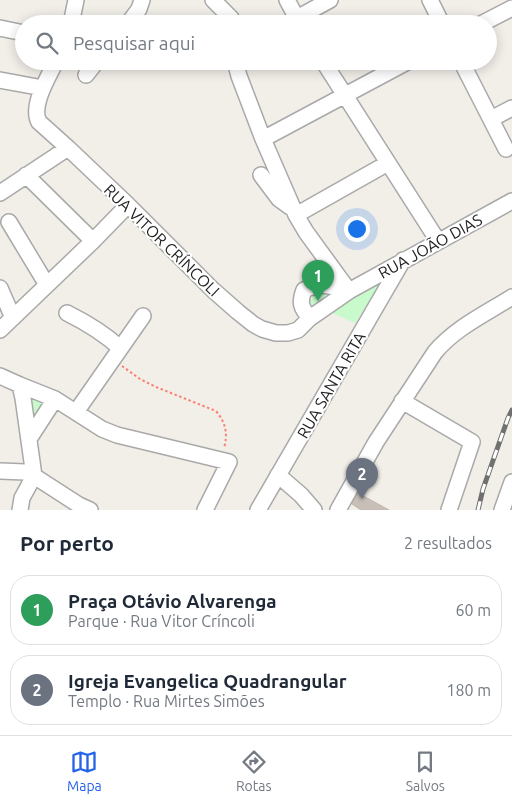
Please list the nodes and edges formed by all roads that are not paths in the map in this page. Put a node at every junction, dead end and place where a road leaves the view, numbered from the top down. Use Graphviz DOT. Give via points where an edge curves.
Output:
graph roads {
  1 [pos="76,0"];
  2 [pos="142,0"];
  3 [pos="213,0"];
  4 [pos="287,0"];
  5 [pos="330,0"];
  6 [pos="430,0"];
  7 [pos="512,8"];
  8 [pos="73,15"];
  9 [pos="135,15"];
  10 [pos="228,15"];
  11 [pos="292,15"];
  12 [pos="305,15"];
  13 [pos="438,15"];
  14 [pos="497,16"];
  15 [pos="0,28"];
  16 [pos="15,31"];
  17 [pos="52,70"];
  18 [pos="90,70"];
  19 [pos="237,70"];
  20 [pos="329,70"];
  21 [pos="392,70"];
  22 [pos="466,70"];
  23 [pos="86,75"];
  24 [pos="0,80"];
  25 [pos="43,88"];
  26 [pos="344,95"];
  27 [pos="512,108"];
  28 [pos="491,119"];
  29 [pos="263,139"];
  30 [pos="68,148"];
  31 [pos="506,149"];
  32 [pos="388,163"];
  33 [pos="26,175"];
  34 [pos="261,175"];
  35 [pos="0,193"];
  36 [pos="512,201"];
  37 [pos="128,206"];
  38 [pos="294,212"];
  39 [pos="9,222"];
  40 [pos="94,241"];
  41 [pos="438,241"];
  42 [pos="403,260"];
  43 [pos="47,285"];
  44 [pos="0,288"];
  45 [pos="349,291"];
  46 [pos="512,297"];
  47 [pos="67,313"];
  48 [pos="143,316"];
  49 [pos="13,318"];
  50 [pos="310,318"];
  51 [pos="0,330"];
  52 [pos="116,354"];
  53 [pos="0,376"];
  54 [pos="20,385"];
  55 [pos="55,399"];
  56 [pos="402,401"];
  57 [pos="76,412"];
  58 [pos="29,438"];
  59 [pos="0,471"];
  60 [pos="278,475"];
  61 [pos="34,476"];
  62 [pos="512,482"];
  63 [pos="20,510"];
  64 [pos="90,510"];
  65 [pos="205,510"];
  66 [pos="258,510"];
  67 [pos="314,510"];
  68 [pos="338,510"];
  69 [pos="449,510"];
  70 [pos="502,510"];
  1 -- 8 [label="street"];
  2 -- 9 [label="street"];
  3 -- 10 [label="street"];
  4 -- 11 [label="street"];
  5 -- 12 [label="street"];
  6 -- 13 [label="street"];
  7 -- 14 [label="street"];
  15 -- 16 [label="street"];
  17 -- 25 [label="street, RUA VITOR CRÍNCOLI"];
  18 -- 23 [label="street"];
  19 -- 29 [label="street"];
  20 -- 26 [label="street"];
  21 -- 26 [label="street"];
  22 -- 28 [label="street"];
  24 -- 25 [label="street"];
  25 -- 30 [label="street, RUA VITOR CRÍNCOLI" via="37,118"];
  26 -- 29 [label="street"];
  26 -- 32 [label="street"];
  27 -- 28 [label="street"];
  28 -- 31 [label="street"];
  29 -- 38 [label="street"];
  30 -- 33 [label="street"];
  30 -- 37 [label="street, RUA VITOR CRÍNCOLI"];
  32 -- 38 [label="street"];
  32 -- 41 [label="street"];
  33 -- 35 [label="street"];
  33 -- 40 [label="street"];
  34 -- 38 [label="street" via="279,200"];
  36 -- 41 [label="street, RUA JOÃO DIAS"];
  37 -- 40 [label="street"];
  37 -- 50 [label="street, RUA VITOR CRÍNCOLI" via="213,290 262,329 288,333 298,330"];
  38 -- 45 [label="street"];
  39 -- 43 [label="street"];
  40 -- 43 [label="street"];
  41 -- 42 [label="street, RUA JOÃO DIAS"];
  42 -- 45 [label="street, RUA JOÃO DIAS"];
  42 -- 60 [label="street, RUA SANTA RITA"];
  43 -- 49 [label="street"];
  44 -- 49 [label="street"];
  45 -- 50 [label="street, RUA VITOR CRÍNCOLI"];
  45 -- 50 [label="street" via="331,285 304,290 301,304"];
  46 -- 56 [label="street" via="444,342"];
  47 -- 52 [label="street" via="109,338"];
  48 -- 52 [label="street"];
  49 -- 51 [label="street"];
  52 -- 57 [label="street"];
  53 -- 54 [label="street"];
  54 -- 55 [label="street"];
  54 -- 58 [label="street"];
  55 -- 57 [label="street"];
  55 -- 58 [label="street"];
  56 -- 68 [label="street"];
  56 -- 69 [label="street" via="472,442"];
  57 -- 65 [label="street" via="117,435 224,461"];
  58 -- 61 [label="street"];
  59 -- 61 [label="street" via="25,472"];
  60 -- 66 [label="street, RUA SANTA RITA"];
  60 -- 67 [label="street"];
  61 -- 63 [label="street" via="22,498"];
  61 -- 64 [label="street"];
  62 -- 70 [label="street"];
}
